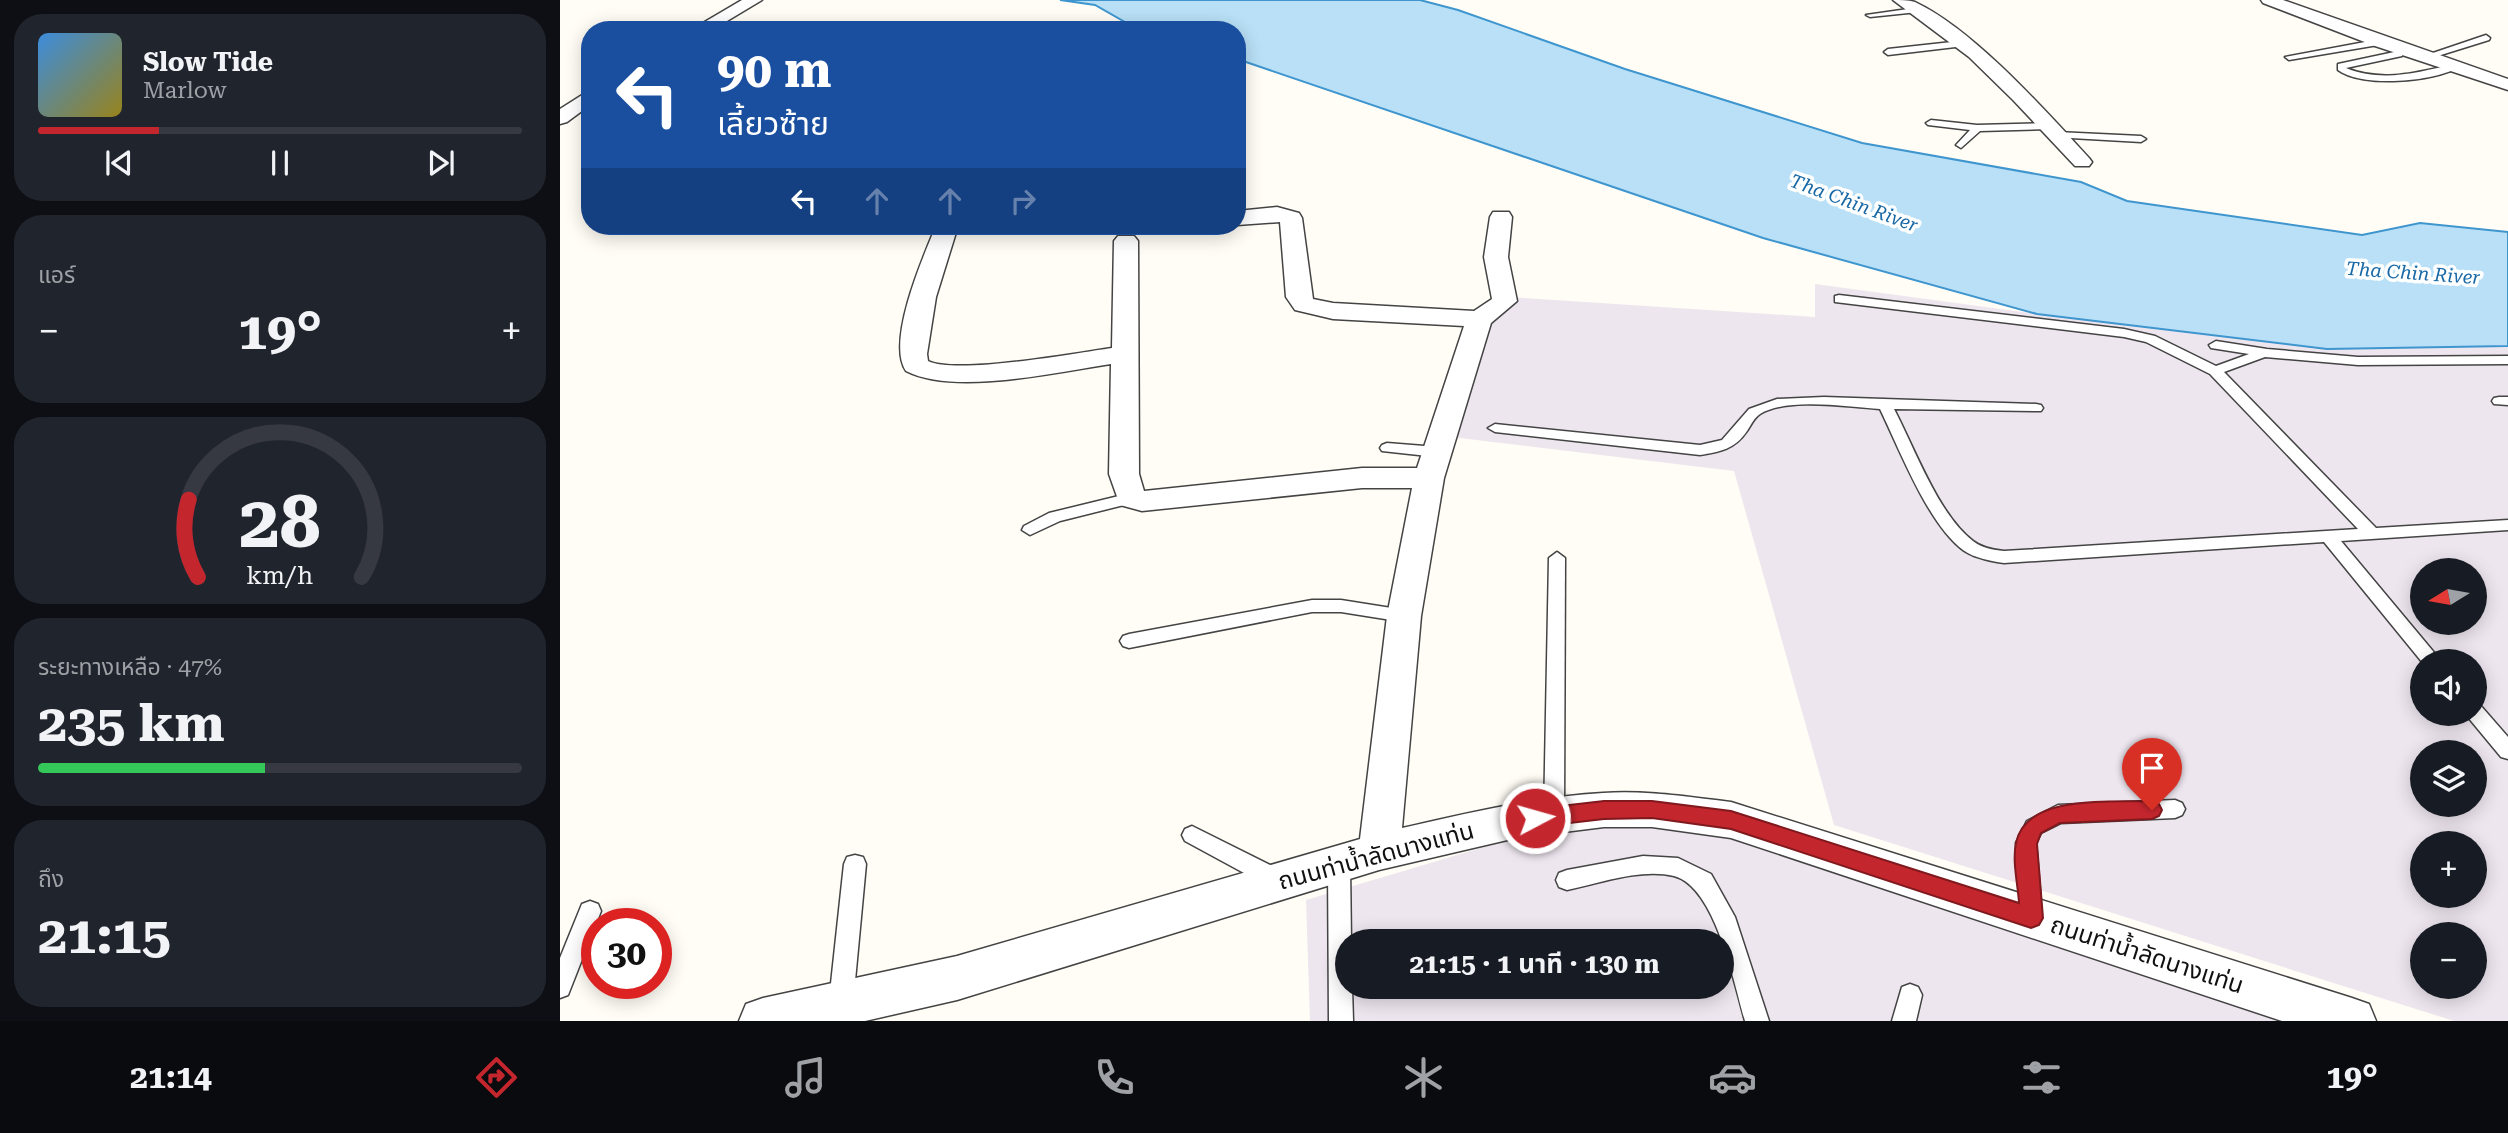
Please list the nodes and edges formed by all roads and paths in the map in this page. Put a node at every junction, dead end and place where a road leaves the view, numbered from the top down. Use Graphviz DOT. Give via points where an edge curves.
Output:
graph roads {
  1 [pos="754,0"];
  2 [pos="2269,0"];
  3 [pos="1908,5"];
  4 [pos="1870,15"];
  5 [pos="716,21"];
  6 [pos="2486,38"];
  7 [pos="2381,42"];
  8 [pos="1961,44"];
  9 [pos="1888,52"];
  10 [pos="2399,54"];
  11 [pos="2290,57"];
  12 [pos="2425,57"];
  13 [pos="2455,67"];
  14 [pos="2508,85"];
  15 [pos="581,103"];
  16 [pos="560,118"];
  17 [pos="1931,123"];
  18 [pos="1977,128"];
  19 [pos="2053,130"];
  20 [pos="2140,139"];
  21 [pos="1961,145"];
  22 [pos="2082,162"];
  23 [pos="1246,217"];
  24 [pos="1501,217"];
  25 [pos="944,235"];
  26 [pos="1126,242"];
  27 [pos="1839,299"];
  28 [pos="1479,318"];
  29 [pos="2216,345"];
  30 [pos="2264,353"];
  31 [pos="1125,354"];
  32 [pos="2508,360"];
  33 [pos="2215,371"];
  34 [pos="1885,405"];
  35 [pos="2036,408"];
  36 [pos="1494,428"];
  37 [pos="1387,448"];
  38 [pos="1433,465"];
  39 [pos="1131,498"];
  40 [pos="2508,525"];
  41 [pos="1030,530"];
  42 [pos="2371,533"];
  43 [pos="2328,535"];
  44 [pos="1557,558"];
  45 [pos="1404,616"];
  46 [pos="1129,641"];
  47 [pos="2422,649"];
  48 [pos="2487,726"];
  49 [pos="2508,751"];
  50 [pos="2175,809"];
  51 [pos="1554,816"];
  52 [pos="1192,835"];
  53 [pos="1359,858"];
  54 [pos="855,864"];
  55 [pos="1567,880"];
  56 [pos="1281,882"];
  57 [pos="2031,918"];
  58 [pos="581,934"];
  59 [pos="560,987"];
  60 [pos="1910,995"];
  61 [pos="841,1005"];
  62 [pos="764,1021"];
  63 [pos="1341,1021"];
  64 [pos="1757,1021"];
  65 [pos="1904,1021"];
  66 [pos="2351,1021"];
  1 -- 5 [label="street"];
  2 -- 7 [label="street"];
  3 -- 4 [label="lane"];
  3 -- 8 [label="street"];
  6 -- 12 [label="lane"];
  7 -- 11 [label="lane"];
  7 -- 12 [label="street"];
  8 -- 9 [label="lane"];
  8 -- 19 [label="street" via="2006,81"];
  10 -- 13 [label="lane" via="2342,66 2342,70 2381,80"];
  12 -- 13 [label="street"];
  13 -- 14 [label="street"];
  15 -- 16 [label="street"];
  17 -- 18 [label="lane"];
  18 -- 19 [label="lane"];
  18 -- 21 [label="lane"];
  19 -- 20 [label="lane"];
  19 -- 22 [label="street"];
  23 -- 28 [label="street" via="1277,214 1291,218 1298,297 1304,304 1333,311"];
  24 -- 28 [label="street" via="1496,257 1505,301"];
  25 -- 31 [label="street" via="915,333 918,368 965,375"];
  26 -- 31 [label="street"];
  27 -- 33 [label="lane" via="2124,333 2150,340"];
  28 -- 38 [label="street"];
  29 -- 30 [label="lane"];
  30 -- 32 [label="lane" via="2358,361"];
  30 -- 33 [label="lane"];
  31 -- 39 [label="street" via="1124,474"];
  33 -- 42 [label="lane"];
  34 -- 35 [label="lane"];
  34 -- 36 [label="lane" via="1800,402 1761,407 1731,443 1718,449"];
  34 -- 43 [label="lane" via="1948,525 1965,544 1983,554 2004,557"];
  37 -- 38 [label="lane"];
  38 -- 39 [label="street" via="1362,478 1161,501"];
  38 -- 45 [label="street"];
  39 -- 41 [label="lane" via="1055,517"];
  40 -- 42 [label="lane"];
  42 -- 43 [label="lane"];
  43 -- 47 [label="lane"];
  44 -- 51 [label="lane"];
  45 -- 46 [label="lane" via="1312,606"];
  45 -- 53 [label="street"];
  48 -- 49 [label="lane"];
  50 -- 57 [label="lane" via="2057,814 2034,827 2026,844"];
  51 -- 53 [label="street, ถนนท่าน้ำลัดนางแท่น" via="1516,820"];
  51 -- 57 [label="street, ถนนท่าน้ำลัดนางแท่น" via="1652,810 1731,820"];
  52 -- 56 [label="lane"];
  53 -- 56 [label="street, ถนนท่าน้ำลัดนางแท่น"];
  53 -- 63 [label="lane"];
  54 -- 61 [label="lane"];
  55 -- 64 [label="lane" via="1643,865 1678,867 1703,881 1724,917"];
  56 -- 61 [label="street, ถนนท่าน้ำลัดนางแท่น" via="957,978"];
  57 -- 66 [label="street, ถนนท่าน้ำลัดนางแท่น"];
  58 -- 59 [label="lane"];
  60 -- 65 [label="lane"];
  61 -- 62 [label="street, ถนนท่าน้ำลัดนางแท่น"];
}
